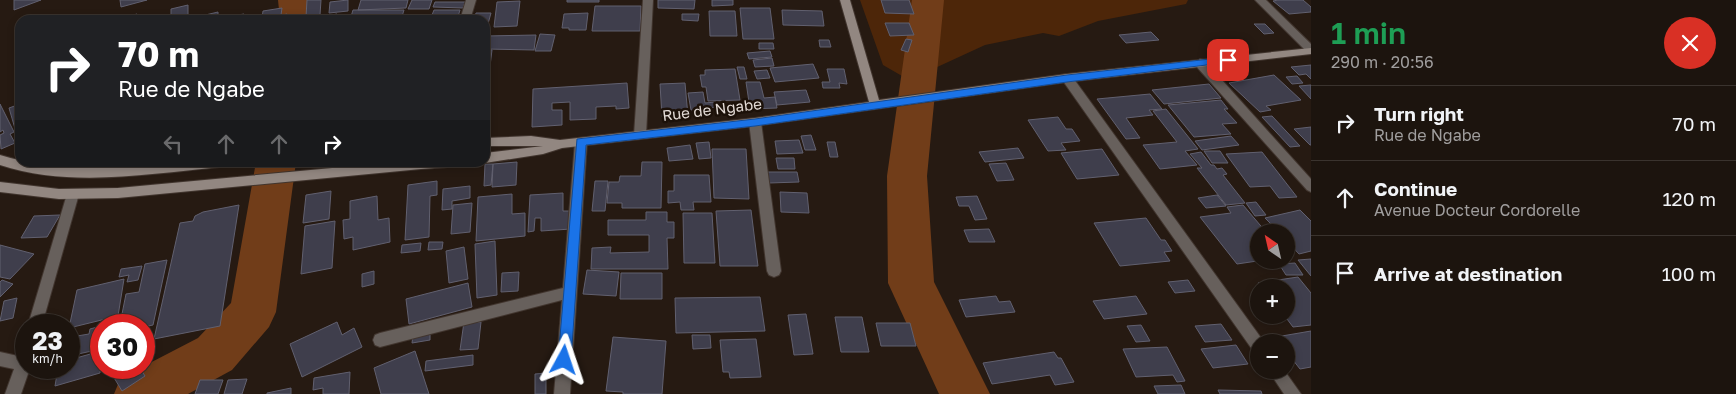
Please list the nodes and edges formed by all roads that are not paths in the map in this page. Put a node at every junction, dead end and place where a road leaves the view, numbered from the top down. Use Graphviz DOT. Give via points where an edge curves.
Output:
graph roads {
  1 [pos="471,0"];
  2 [pos="648,0"];
  3 [pos="845,0"];
  4 [pos="1260,0"];
  5 [pos="466,15"];
  6 [pos="1311,51"];
  7 [pos="1200,63"];
  8 [pos="1067,78"];
  9 [pos="875,105"];
  10 [pos="755,122"];
  11 [pos="640,135"];
  12 [pos="490,142"];
  13 [pos="581,142"];
  14 [pos="562,144"];
  15 [pos="490,157"];
  16 [pos="0,160"];
  17 [pos="15,164"];
  18 [pos="25,167"];
  19 [pos="140,167"];
  20 [pos="382,167"];
  21 [pos="0,187"];
  22 [pos="1311,187"];
  23 [pos="73,194"];
  24 [pos="774,270"];
  25 [pos="570,292"];
  26 [pos="38,314"];
  27 [pos="1250,334"];
  28 [pos="380,340"];
  29 [pos="0,358"];
  30 [pos="15,359"];
  31 [pos="18,379"];
  32 [pos="1281,379"];
  33 [pos="13,394"];
  34 [pos="562,394"];
  35 [pos="1292,394"];
  1 -- 5 [label="street"];
  2 -- 11 [label="street"];
  3 -- 9 [label="street"];
  4 -- 6 [label="street"];
  6 -- 7 [label="street, Rue de Ngabe"];
  7 -- 8 [label="street, Rue de Ngabe"];
  7 -- 22 [label="street"];
  8 -- 9 [label="street, Rue de Ngabe"];
  8 -- 27 [label="street"];
  9 -- 10 [label="street, Rue de Ngabe"];
  10 -- 11 [label="street, Rue de Ngabe"];
  10 -- 24 [label="street"];
  11 -- 13 [label="street, Rue de Ngabe"];
  12 -- 14 [label="street" via="548,141"];
  13 -- 14 [label="street, Rue de Ngabe"];
  13 -- 25 [label="street"];
  14 -- 15 [label="street, Rue de Ngabe"];
  16 -- 17 [label="street"];
  18 -- 19 [label="street" via="60,172"];
  20 -- 23 [label="street"];
  21 -- 23 [label="street" via="35,193"];
  23 -- 26 [label="street"];
  25 -- 28 [label="street"];
  25 -- 34 [label="street"];
  29 -- 30 [label="street"];
  31 -- 33 [label="street"];
  32 -- 35 [label="street"];
}
